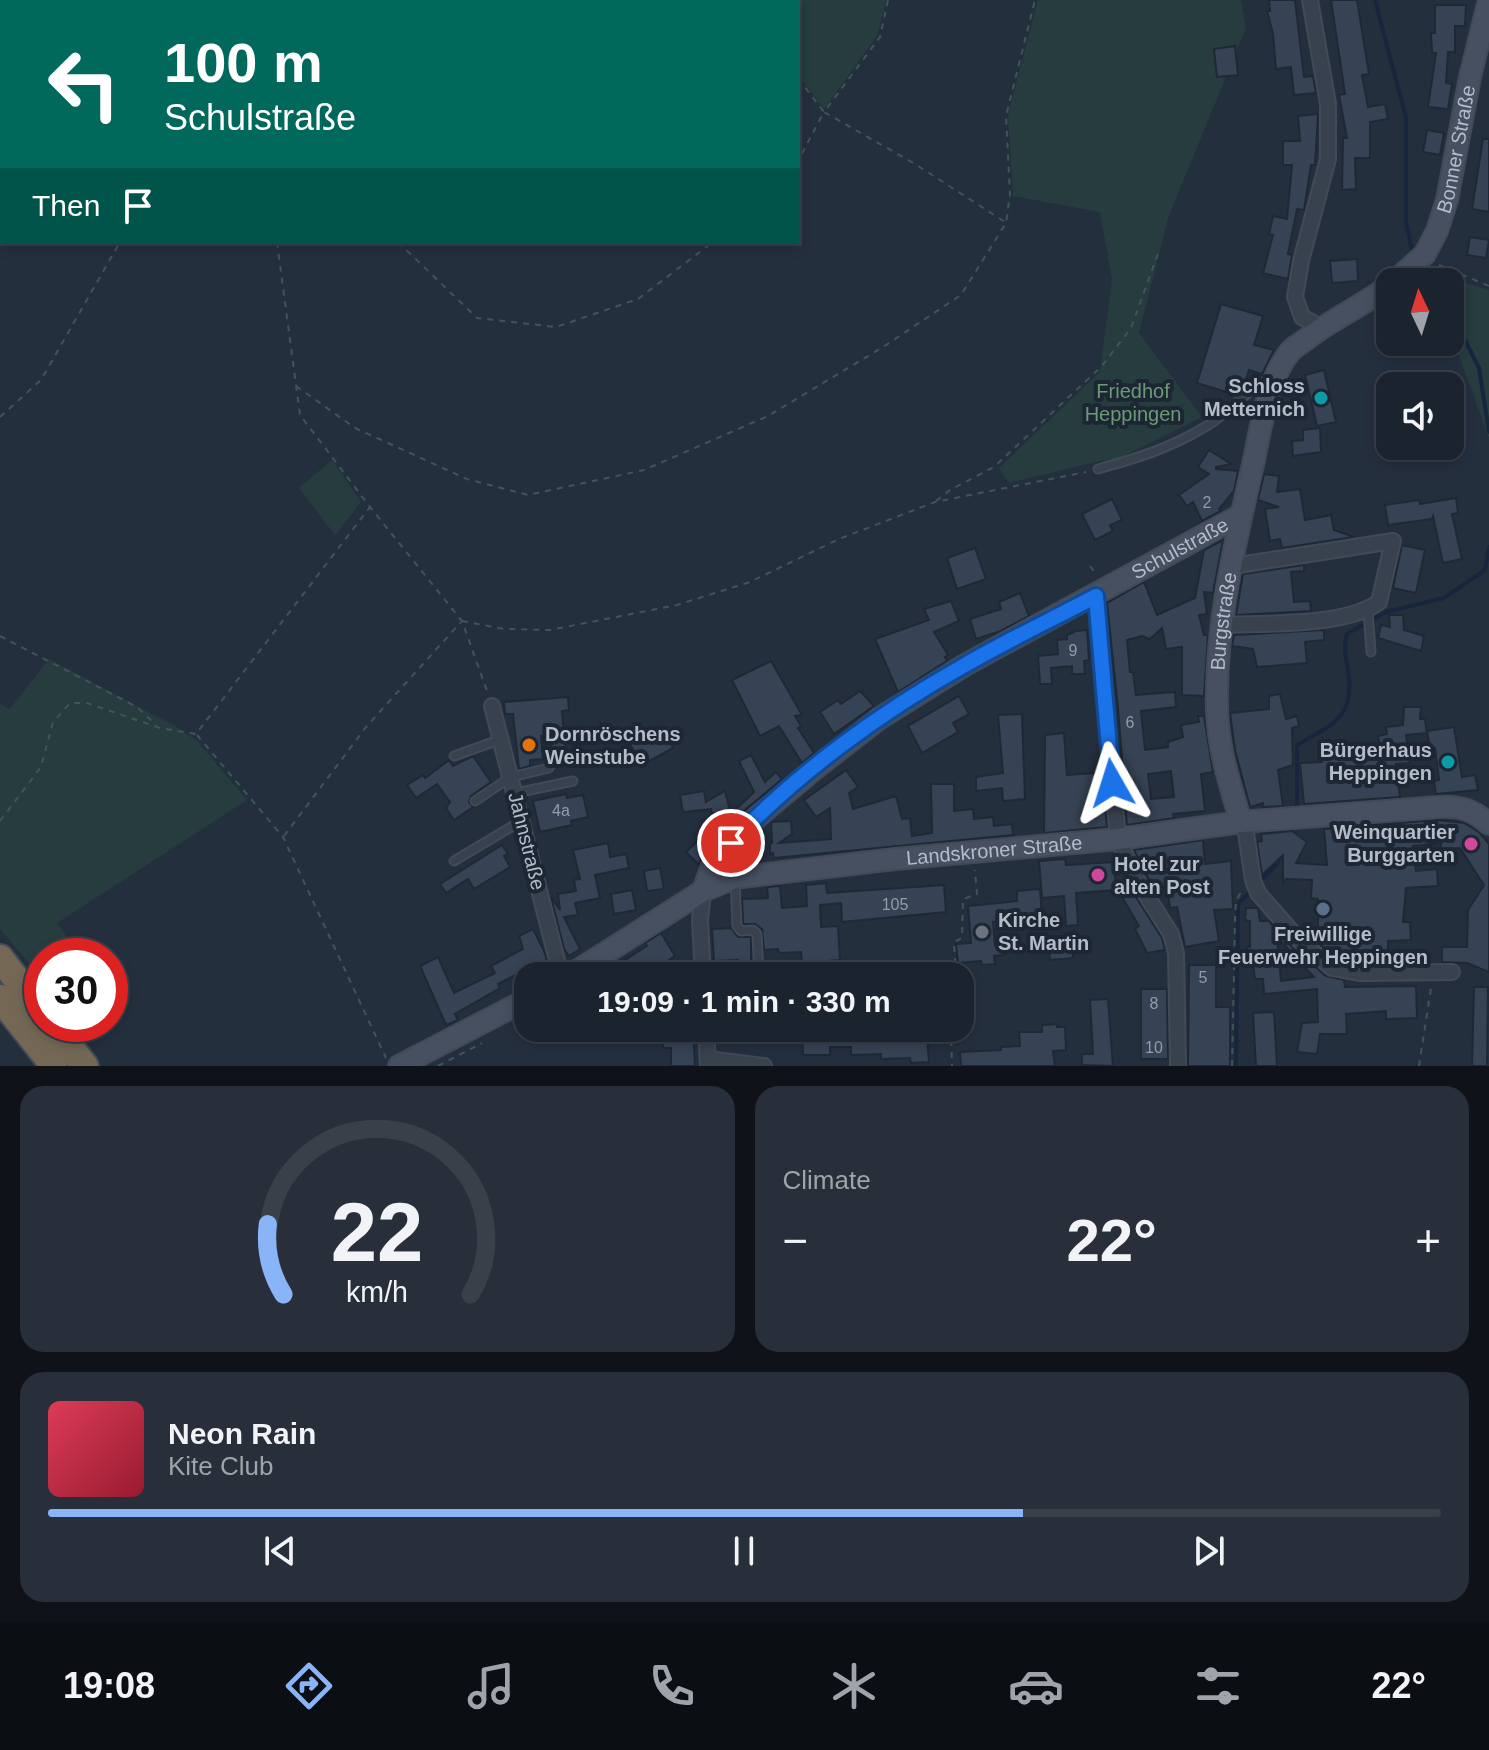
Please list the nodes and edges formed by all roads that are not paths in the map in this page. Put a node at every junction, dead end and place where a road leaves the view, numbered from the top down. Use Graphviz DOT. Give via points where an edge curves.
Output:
graph roads {
  1 [pos="1310,0"];
  2 [pos="1489,0"];
  3 [pos="1409,268"];
  4 [pos="1376,292"];
  5 [pos="1322,328"];
  6 [pos="1276,376"];
  7 [pos="1098,469"];
  8 [pos="1241,515"];
  9 [pos="1232,566"];
  10 [pos="1099,588"];
  11 [pos="1368,610"];
  12 [pos="1220,625"];
  13 [pos="1371,652"];
  14 [pos="492,706"];
  15 [pos="499,740"];
  16 [pos="559,744"];
  17 [pos="454,756"];
  18 [pos="511,777"];
  19 [pos="573,781"];
  20 [pos="516,793"];
  21 [pos="475,801"];
  22 [pos="523,820"];
  23 [pos="1241,822"];
  24 [pos="1489,824"];
  25 [pos="1118,839"];
  26 [pos="454,861"];
  27 [pos="734,878"];
  28 [pos="703,891"];
  29 [pos="0,958"];
  30 [pos="558,962"];
  31 [pos="591,962"];
  32 [pos="702,962"];
  33 [pos="758,962"];
  34 [pos="1452,972"];
  35 [pos="24,989"];
  36 [pos="0,998"];
  37 [pos="514,1006"];
  38 [pos="66,1042"];
  39 [pos="707,1042"];
  40 [pos="708,1062"];
  41 [pos="54,1066"];
  42 [pos="85,1066"];
  43 [pos="399,1066"];
  44 [pos="764,1066"];
  45 [pos="1178,1066"];
  1 -- 5 [label="street" via="1328,104 1328,159 1295,297 1302,317"];
  2 -- 3 [label="main road, Bonner Straße" via="1447,200 1437,231"];
  4 -- 5 [label="main road"];
  5 -- 6 [label="main road" via="1289,352"];
  6 -- 7 [label="lane" via="1211,423 1162,450"];
  6 -- 8 [label="main road, Burgstraße"];
  8 -- 9 [label="main road, Burgstraße"];
  8 -- 10 [label="main road, Schulstraße"];
  9 -- 11 [label="street" via="1393,541 1379,602"];
  9 -- 12 [label="main road, Burgstraße"];
  10 -- 25 [label="street"];
  10 -- 28 [label="main road, Schulstraße" via="880,718 749,824 713,863"];
  11 -- 12 [label="street" via="1338,618"];
  11 -- 13 [label="lane"];
  12 -- 23 [label="main road, Burgstraße" via="1220,751"];
  14 -- 15 [label="street, Jahnstraße"];
  15 -- 17 [label="lane"];
  15 -- 18 [label="street, Jahnstraße"];
  16 -- 18 [label="lane" via="549,768"];
  18 -- 20 [label="street, Jahnstraße"];
  18 -- 21 [label="lane"];
  19 -- 20 [label="lane"];
  20 -- 22 [label="street, Jahnstraße"];
  22 -- 26 [label="lane"];
  22 -- 30 [label="street, Jahnstraße"];
  23 -- 24 [label="main road, Landskroner Straße" via="1454,806 1474,811"];
  23 -- 25 [label="main road, Landskroner Straße"];
  23 -- 34 [label="street" via="1255,882 1300,941 1332,968 1360,973"];
  25 -- 27 [label="main road, Landskroner Straße"];
  25 -- 45 [label="street" via="1171,934"];
  27 -- 28 [label="main road, Landskroner Straße"];
  27 -- 33 [label="lane" via="737,926 757,934"];
  28 -- 31 [label="main road, Landskroner Straße"];
  28 -- 32 [label="street"];
  29 -- 35 [label="highway"];
  36 -- 41 [label="highway"];
  37 -- 43 [label="main road"];
  38 -- 42 [label="highway"];
  39 -- 40 [label="street"];
  40 -- 44 [label="street"];
}
